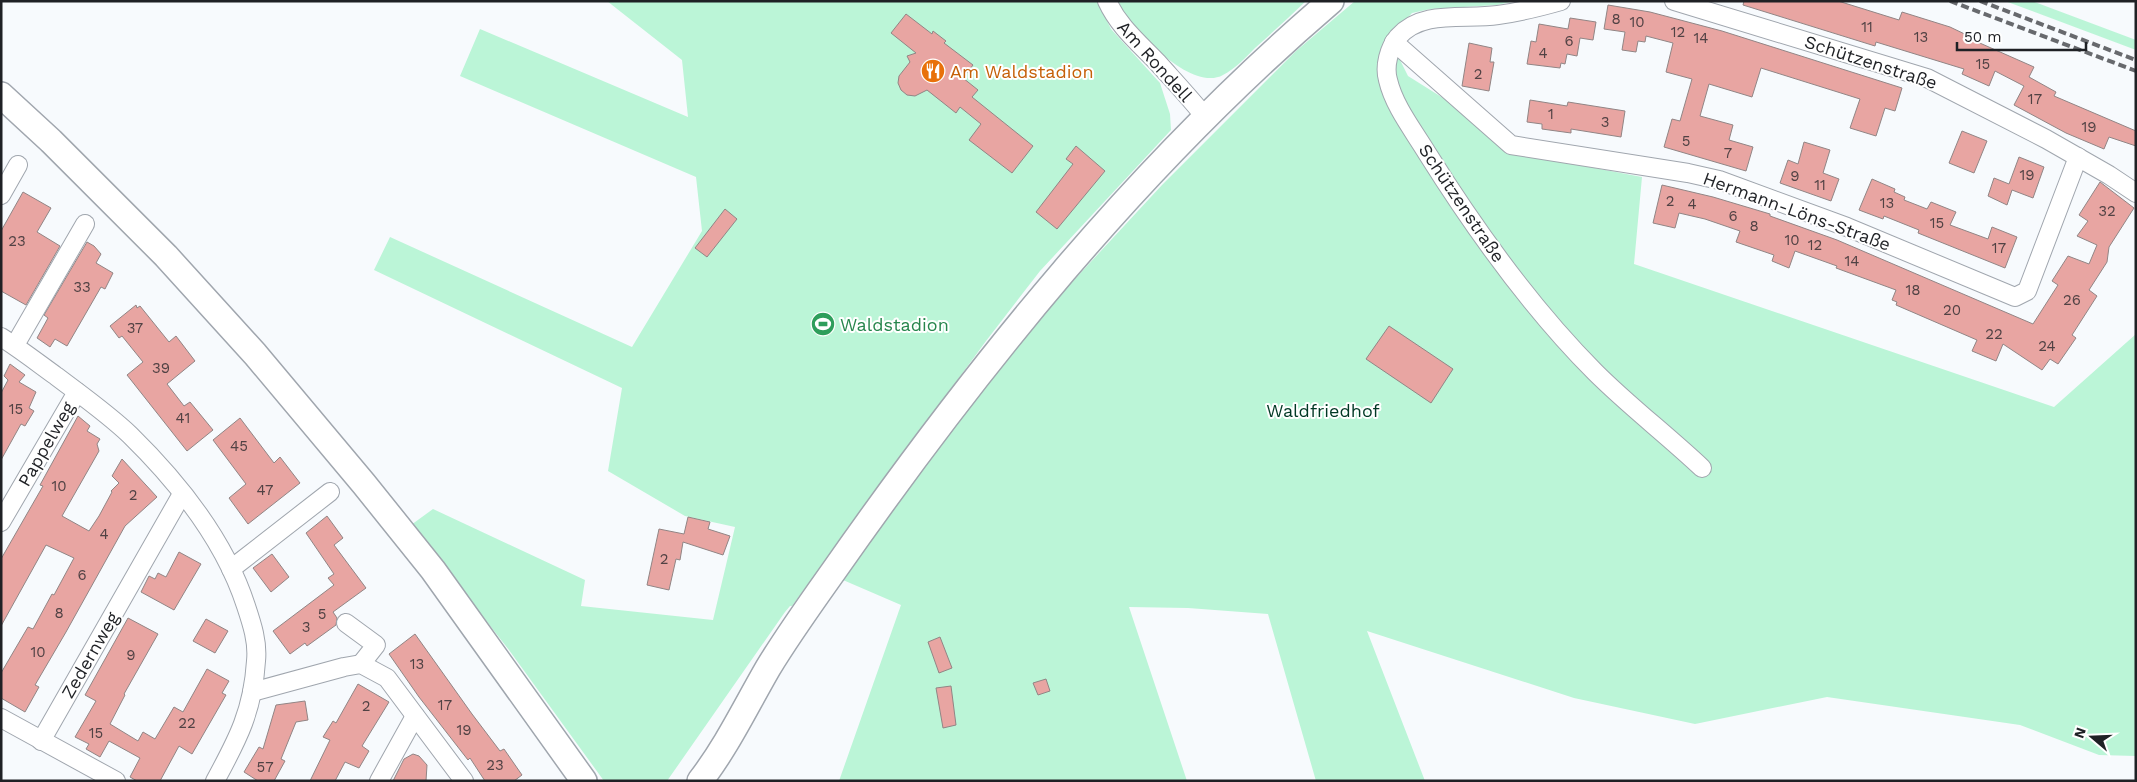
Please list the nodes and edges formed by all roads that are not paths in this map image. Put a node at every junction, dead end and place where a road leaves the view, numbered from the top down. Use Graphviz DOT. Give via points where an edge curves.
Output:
graph roads {
  1 [pos="1107,1"];
  2 [pos="1331,1"];
  3 [pos="1561,1"];
  4 [pos="1674,1"];
  5 [pos="1394,42"];
  6 [pos="1,95"];
  7 [pos="1206,118"];
  8 [pos="2078,157"];
  9 [pos="18,166"];
  10 [pos="2136,193"];
  11 [pos="1,195"];
  12 [pos="85,224"];
  13 [pos="8,341"];
  14 [pos="77,392"];
  15 [pos="1702,468"];
  16 [pos="330,492"];
  17 [pos="182,494"];
  18 [pos="1,522"];
  19 [pos="231,569"];
  20 [pos="346,622"];
  21 [pos="361,664"];
  22 [pos="252,692"];
  23 [pos="415,716"];
  24 [pos="1,718"];
  25 [pos="41,741"];
  26 [pos="705,778"];
  27 [pos="116,781"];
  28 [pos="215,781"];
  29 [pos="378,781"];
  30 [pos="464,781"];
  31 [pos="584,781"];
  1 -- 7 [label="street, Am Rondell" via="1131,36"];
  2 -- 7 [label="main road"];
  3 -- 5 [label="street, Schützenstraße" via="1496,16 1422,21 1409,27"];
  4 -- 8 [label="street, Schützenstraße" via="1926,78"];
  5 -- 8 [label="street, Hermann-Löns-Straße" via="1511,144 1719,180 1847,227 2015,297 2027,291"];
  5 -- 15 [label="street, Schützenstraße" via="1386,66 1390,88 1450,189 1490,248 1533,303 1595,371"];
  6 -- 31 [label="main road" via="166,256 255,354 433,570"];
  7 -- 26 [label="main road" via="1053,284 926,442 786,640"];
  8 -- 10 [label="street, Schützenstraße"];
  9 -- 11 [label="street"];
  12 -- 13 [label="street"];
  13 -- 14 [label="street"];
  14 -- 17 [label="street" via="130,434"];
  14 -- 18 [label="street, Pappelweg"];
  16 -- 19 [label="street"];
  17 -- 19 [label="street" via="210,532"];
  17 -- 25 [label="street, Zedernweg"];
  19 -- 22 [label="street" via="255,634 257,660"];
  20 -- 21 [label="street" via="376,645"];
  21 -- 22 [label="street"];
  21 -- 23 [label="street" via="387,678"];
  22 -- 28 [label="street" via="237,741"];
  23 -- 29 [label="street"];
  23 -- 30 [label="street"];
  24 -- 25 [label="street"];
  25 -- 27 [label="street"];
}
